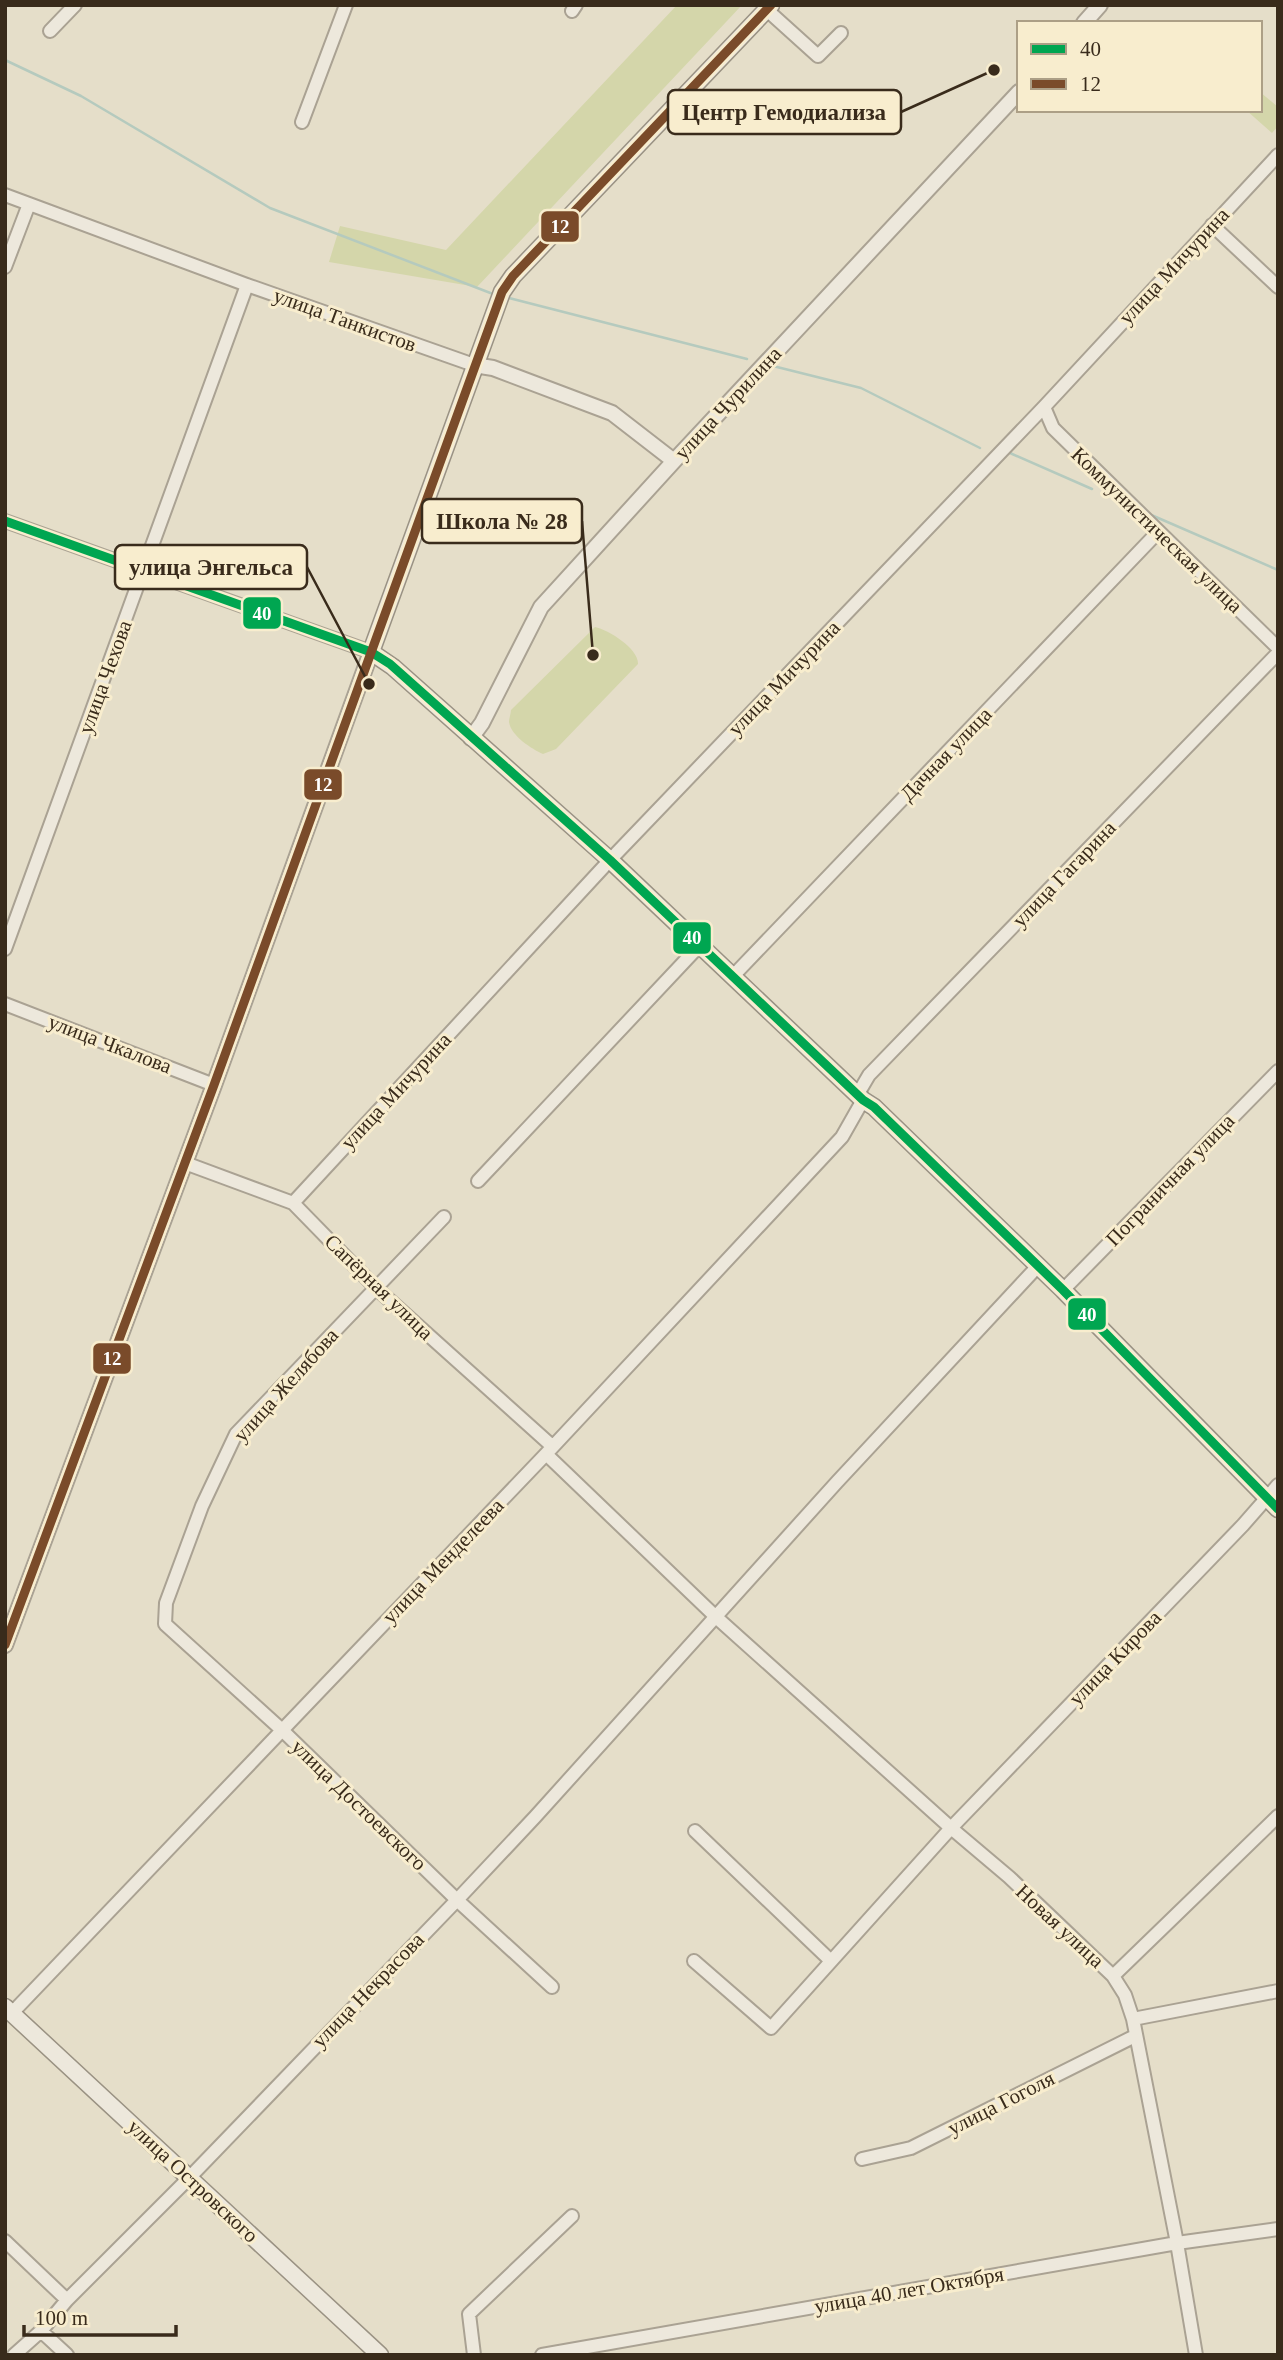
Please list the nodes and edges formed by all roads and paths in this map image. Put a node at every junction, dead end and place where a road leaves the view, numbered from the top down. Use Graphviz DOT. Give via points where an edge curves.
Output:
graph roads {
  1 [pos="75,5"];
  2 [pos="346,5"];
  3 [pos="1100,5"];
  4 [pos="769,8"];
  5 [pos="1086,21"];
  6 [pos="50,31"];
  7 [pos="841,33"];
  8 [pos="1017,94"];
  9 [pos="302,122"];
  10 [pos="1278,155"];
  11 [pos="5,195"];
  12 [pos="29,204"];
  13 [pos="1212,225"];
  14 [pos="5,267"];
  15 [pos="247,285"];
  16 [pos="1278,287"];
  17 [pos="474,365"];
  18 [pos="1044,407"];
  19 [pos="674,461"];
  20 [pos="5,521"];
  21 [pos="1158,532"];
  22 [pos="144,571"];
  23 [pos="1278,650"];
  24 [pos="371,652"];
  25 [pos="471,738"];
  26 [pos="610,860"];
  27 [pos="699,945"];
  28 [pos="5,949"];
  29 [pos="734,975"];
  30 [pos="5,1004"];
  31 [pos="1278,1071"];
  32 [pos="215,1085"];
  33 [pos="863,1100"];
  34 [pos="185,1163"];
  35 [pos="478,1181"];
  36 [pos="293,1203"];
  37 [pos="444,1217"];
  38 [pos="1038,1266"];
  39 [pos="376,1288"];
  40 [pos="1063,1290"];
  41 [pos="549,1450"];
  42 [pos="1278,1485"];
  43 [pos="1272,1503"];
  44 [pos="716,1617"];
  45 [pos="165,1624"];
  46 [pos="5,1645"];
  47 [pos="282,1730"];
  48 [pos="1278,1816"];
  49 [pos="951,1828"];
  50 [pos="695,1831"];
  51 [pos="457,1900"];
  52 [pos="694,1961"];
  53 [pos="831,1961"];
  54 [pos="1113,1976"];
  55 [pos="552,1987"];
  56 [pos="1278,1991"];
  57 [pos="8,2010"];
  58 [pos="1132,2019"];
  59 [pos="1135,2036"];
  60 [pos="862,2160"];
  61 [pos="190,2177"];
  62 [pos="572,2216"];
  63 [pos="1278,2229"];
  64 [pos="5,2241"];
  65 [pos="1177,2244"];
  66 [pos="67,2300"];
  67 [pos="41,2331"];
  68 [pos="5,2347"];
  69 [pos="14,2355"];
  70 [pos="67,2355"];
  71 [pos="380,2355"];
  72 [pos="474,2355"];
  73 [pos="542,2355"];
  74 [pos="1196,2355"];
  1 -- 6 [label="street"];
  2 -- 9 [label="street"];
  3 -- 5 [label="street"];
  4 -- 7 [label="street" via="818,57"];
  4 -- 17 [label="main road" via="513,276 502,292"];
  8 -- 19 [label="street, улица Чурилина"];
  10 -- 13 [label="street, улица Мичурина"];
  11 -- 12 [label="street, улица Танкистов"];
  12 -- 14 [label="street"];
  12 -- 15 [label="street, улица Танкистов"];
  13 -- 16 [label="street"];
  13 -- 18 [label="street, улица Мичурина"];
  15 -- 17 [label="street, улица Танкистов"];
  15 -- 22 [label="street, улица Чехова"];
  17 -- 19 [label="street, улица Танкистов" via="612,413"];
  17 -- 24 [label="main road"];
  18 -- 21 [label="street, Коммунистическая улица" via="1053,428"];
  18 -- 26 [label="street, улица Мичурина"];
  19 -- 25 [label="street, улица Чурилина" via="541,607"];
  20 -- 22 [label="street"];
  21 -- 23 [label="street, Коммунистическая улица"];
  21 -- 29 [label="street, Дачная улица"];
  22 -- 24 [label="street"];
  22 -- 28 [label="street, улица Чехова"];
  23 -- 33 [label="street, улица Гагарина" via="869,1075 859,1091"];
  24 -- 25 [label="main road"];
  24 -- 32 [label="street"];
  25 -- 26 [label="main road"];
  26 -- 27 [label="main road"];
  26 -- 36 [label="street, улица Мичурина"];
  27 -- 29 [label="main road"];
  27 -- 35 [label="street"];
  29 -- 33 [label="main road"];
  30 -- 32 [label="street, улица Чкалова"];
  31 -- 40 [label="street, Пограничная улица"];
  32 -- 34 [label="street"];
  33 -- 38 [label="main road"];
  33 -- 41 [label="street, улица Менделеева" via="842,1137"];
  34 -- 36 [label="street, Сапёрная улица"];
  34 -- 46 [label="street"];
  36 -- 39 [label="street, Сапёрная улица"];
  37 -- 39 [label="street, улица Желябова"];
  38 -- 40 [label="main road"];
  38 -- 44 [label="street, улица Некрасова"];
  39 -- 41 [label="street, Сапёрная улица"];
  39 -- 45 [label="street, улица Желябова" via="236,1434 202,1506 166,1603"];
  40 -- 43 [label="main road"];
  41 -- 44 [label="street, Сапёрная улица"];
  41 -- 47 [label="street, улица Менделеева"];
  42 -- 43 [label="street, улица Кирова"];
  43 -- 49 [label="street, улица Кирова" via="1243,1525"];
  44 -- 49 [label="street, Новая улица"];
  44 -- 51 [label="street, улица Некрасова"];
  45 -- 47 [label="street, улица Достоевского"];
  47 -- 51 [label="street, улица Достоевского"];
  47 -- 57 [label="street, улица Менделеева"];
  48 -- 54 [label="street"];
  49 -- 53 [label="street, улица Кирова"];
  49 -- 54 [label="street, Новая улица"];
  50 -- 53 [label="street"];
  51 -- 55 [label="street, улица Достоевского"];
  51 -- 61 [label="street, улица Некрасова"];
  52 -- 53 [label="street, улица Кирова" via="771,2028"];
  54 -- 58 [label="street, Новая улица"];
  56 -- 58 [label="street"];
  57 -- 61 [label="main road, улица Островского"];
  58 -- 59 [label="street, Новая улица"];
  59 -- 60 [label="street, улица Гоголя" via="911,2148"];
  59 -- 65 [label="street, Новая улица"];
  61 -- 66 [label="street, улица Некрасова"];
  61 -- 71 [label="main road, улица Островского"];
  62 -- 72 [label="street" via="469,2314"];
  63 -- 65 [label="street, улица 40 лет Октября"];
  64 -- 66 [label="street"];
  65 -- 73 [label="street, улица 40 лет Октября"];
  65 -- 74 [label="street, Новая улица"];
  66 -- 67 [label="street, улица Некрасова"];
  67 -- 69 [label="street, улица Некрасова"];
  67 -- 70 [label="street"];
  68 -- 69 [label="street"];
}
